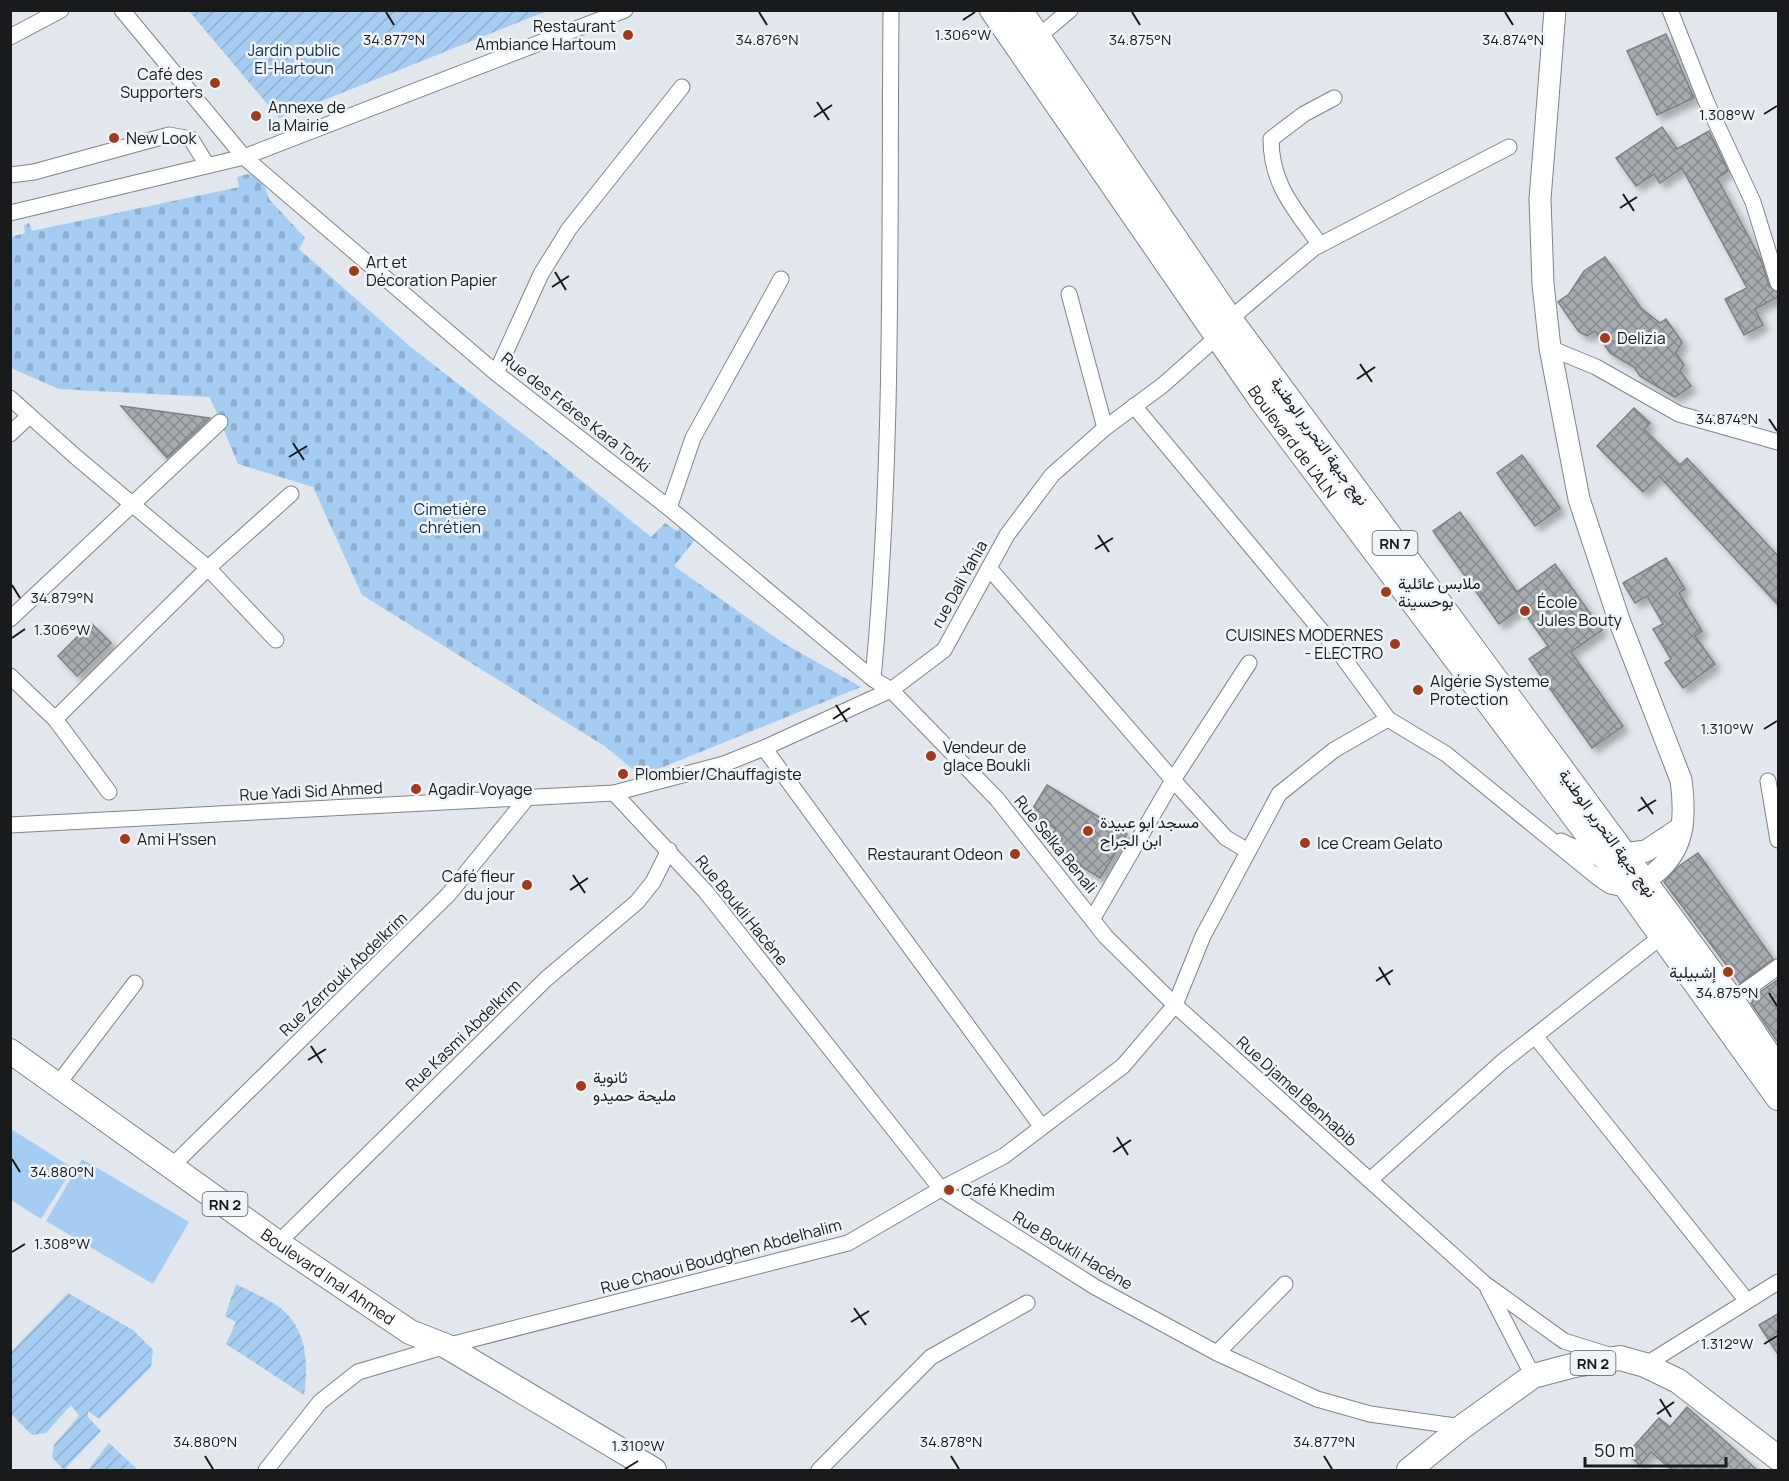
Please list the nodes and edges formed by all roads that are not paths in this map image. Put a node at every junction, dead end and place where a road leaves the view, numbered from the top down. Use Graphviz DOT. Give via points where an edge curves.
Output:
graph roads {
  1 [pos="61,10"];
  2 [pos="122,10"];
  3 [pos="625,10"];
  4 [pos="891,10"];
  5 [pos="992,10"];
  6 [pos="1020,10"];
  7 [pos="1070,10"];
  8 [pos="1555,10"];
  9 [pos="1670,10"];
  10 [pos="10,37"];
  11 [pos="1038,37"];
  12 [pos="681,87"];
  13 [pos="1334,98"];
  14 [pos="1509,147"];
  15 [pos="244,157"];
  16 [pos="207,165"];
  17 [pos="10,175"];
  18 [pos="10,213"];
  19 [pos="1320,245"];
  20 [pos="781,279"];
  21 [pos="1779,283"];
  22 [pos="1069,294"];
  23 [pos="1223,328"];
  24 [pos="1550,348"];
  25 [pos="496,373"];
  26 [pos="10,398"];
  27 [pos="1134,406"];
  28 [pos="29,416"];
  29 [pos="220,422"];
  30 [pos="1105,428"];
  31 [pos="10,434"];
  32 [pos="1779,442"];
  33 [pos="291,494"];
  34 [pos="131,504"];
  35 [pos="669,508"];
  36 [pos="208,568"];
  37 [pos="989,568"];
  38 [pos="10,619"];
  39 [pos="276,640"];
  40 [pos="1249,663"];
  41 [pos="10,676"];
  42 [pos="873,679"];
  43 [pos="891,690"];
  44 [pos="1388,719"];
  45 [pos="55,720"];
  46 [pos="764,748"];
  47 [pos="1173,780"];
  48 [pos="1768,781"];
  49 [pos="109,792"];
  50 [pos="614,793"];
  51 [pos="527,798"];
  52 [pos="10,825"];
  53 [pos="1682,827"];
  54 [pos="1536,830"];
  55 [pos="1779,840"];
  56 [pos="669,850"];
  57 [pos="1248,852"];
  58 [pos="1617,859"];
  59 [pos="1636,886"];
  60 [pos="1093,918"];
  61 [pos="1662,936"];
  62 [pos="1779,967"];
  63 [pos="135,983"];
  64 [pos="1732,1000"];
  65 [pos="1175,1005"];
  66 [pos="1535,1036"];
  67 [pos="10,1051"];
  68 [pos="1779,1069"];
  69 [pos="58,1084"];
  70 [pos="1779,1098"];
  71 [pos="1041,1126"];
  72 [pos="172,1166"];
  73 [pos="1370,1180"];
  74 [pos="941,1189"];
  75 [pos="278,1244"];
  76 [pos="1779,1282"];
  77 [pos="1285,1284"];
  78 [pos="1485,1284"];
  79 [pos="1747,1301"];
  80 [pos="1027,1303"];
  81 [pos="446,1346"];
  82 [pos="1217,1353"];
  83 [pos="1620,1358"];
  84 [pos="1645,1365"];
  85 [pos="1533,1376"];
  86 [pos="1462,1427"];
  87 [pos="1779,1458"];
  88 [pos="266,1470"];
  89 [pos="654,1470"];
  90 [pos="819,1470"];
  91 [pos="1408,1470"];
  1 -- 10 [label="street"];
  2 -- 15 [label="street, Rue des Fréres Kara Torki"];
  3 -- 15 [label="street"];
  4 -- 42 [label="street" via="888,338 881,598"];
  5 -- 23 [label="main road, RN 7"];
  6 -- 11 [label="main road, نهج جبهة التحرير الوطنية / RN 7"];
  7 -- 11 [label="street"];
  8 -- 24 [label="main road" via="1540,199"];
  9 -- 21 [label="street" via="1706,101 1753,202"];
  11 -- 23 [label="main road, نهج جبهة التحرير الوطنية / RN 7"];
  12 -- 25 [label="street" via="569,229 541,274"];
  13 -- 19 [label="street" via="1271,139 1277,182"];
  14 -- 19 [label="street, rue Dali Yahia"];
  15 -- 16 [label="street"];
  15 -- 25 [label="street, Rue des Fréres Kara Torki"];
  16 -- 17 [label="street" via="190,139 169,135"];
  16 -- 18 [label="street"];
  19 -- 23 [label="street, rue Dali Yahia"];
  20 -- 35 [label="street" via="693,438"];
  22 -- 30 [label="street"];
  23 -- 27 [label="street, rue Dali Yahia"];
  23 -- 58 [label="main road, نهج جبهة التحرير الوطنية / RN 7"];
  24 -- 32 [label="street" via="1596,367 1679,414"];
  24 -- 53 [label="main road" via="1579,499 1619,620 1682,780"];
  25 -- 35 [label="street, Rue des Fréres Kara Torki"];
  26 -- 28 [label="street"];
  27 -- 30 [label="street, rue Dali Yahia"];
  27 -- 44 [label="street" via="1339,652"];
  28 -- 31 [label="street"];
  28 -- 34 [label="street"];
  29 -- 34 [label="street"];
  30 -- 37 [label="street, rue Dali Yahia" via="1052,475 1007,535"];
  33 -- 36 [label="street"];
  34 -- 36 [label="street"];
  34 -- 38 [label="street"];
  35 -- 42 [label="street, Rue des Fréres Kara Torki"];
  36 -- 39 [label="street"];
  36 -- 45 [label="street"];
  37 -- 43 [label="street, rue Dali Yahia" via="944,650"];
  37 -- 47 [label="street"];
  40 -- 47 [label="street"];
  41 -- 45 [label="street"];
  42 -- 43 [label="street, Rue des Fréres Kara Torki"];
  43 -- 46 [label="street, rue Dali Yahia"];
  43 -- 60 [label="street, Rue Selka Benali" via="997,799"];
  44 -- 54 [label="street" via="1446,754"];
  44 -- 57 [label="street, Rue Chaoui Boudghen Abdelhalim" via="1334,750 1280,794"];
  45 -- 49 [label="street"];
  46 -- 50 [label="street, rue Dali Yahia" via="724,764"];
  46 -- 71 [label="street"];
  47 -- 57 [label="street" via="1226,838"];
  47 -- 60 [label="street"];
  48 -- 55 [label="street"];
  50 -- 51 [label="street, Rue Yadi Sid Ahmed"];
  50 -- 56 [label="street, Rue Boukli Hacène"];
  51 -- 52 [label="street, Rue Yadi Sid Ahmed"];
  51 -- 72 [label="street, Rue Zerrouki Abdelkrim" via="448,896"];
  53 -- 58 [label="main road" via="1646,851"];
  53 -- 59 [label="main road" via="1674,855 1663,869"];
  54 -- 58 [label="street"];
  54 -- 59 [label="street" via="1610,886"];
  56 -- 74 [label="street, Rue Boukli Hacène"];
  56 -- 75 [label="street, Rue Kasmi Abdelkrim" via="653,882 637,902 546,979"];
  57 -- 65 [label="street, Rue Chaoui Boudghen Abdelhalim" via="1203,936"];
  58 -- 59 [label="main road, نهج جبهة التحرير الوطنية / RN 7"];
  59 -- 61 [label="main road, نهج جبهة التحرير الوطنية / RN 7"];
  59 -- 64 [label="main road, نهج جبهة التحرير الوطنية / RN 7"];
  60 -- 65 [label="street, Rue Djamel Benhabib" via="1107,938"];
  61 -- 66 [label="street"];
  61 -- 70 [label="main road, نهج جبهة التحرير الوطنية / RN 7"];
  62 -- 64 [label="street"];
  63 -- 69 [label="street"];
  64 -- 68 [label="main road, نهج جبهة التحرير الوطنية / RN 7"];
  65 -- 71 [label="street, Rue Chaoui Boudghen Abdelhalim" via="1123,1065"];
  65 -- 73 [label="street, Rue Djamel Benhabib"];
  66 -- 73 [label="street"];
  66 -- 79 [label="street"];
  67 -- 69 [label="main road, Boulevard Inal Ahmed / RN 2"];
  69 -- 72 [label="main road, Boulevard Inal Ahmed / RN 2"];
  71 -- 74 [label="street, Rue Chaoui Boudghen Abdelhalim" via="1004,1156"];
  72 -- 75 [label="main road, Boulevard Inal Ahmed / RN 2"];
  73 -- 78 [label="street, Rue Djamel Benhabib"];
  74 -- 81 [label="street, Rue Chaoui Boudghen Abdelhalim" via="848,1243"];
  74 -- 82 [label="street, Rue Boukli Hacène" via="1095,1287"];
  75 -- 81 [label="main road, Boulevard Inal Ahmed / RN 2" via="410,1332"];
  76 -- 79 [label="street"];
  77 -- 82 [label="street"];
  78 -- 83 [label="street" via="1563,1341"];
  78 -- 85 [label="street"];
  79 -- 84 [label="street"];
  80 -- 90 [label="street" via="931,1357"];
  81 -- 88 [label="street, Rue Chaoui Boudghen Abdelhalim" via="358,1372 320,1402"];
  81 -- 89 [label="main road, RN 2"];
  82 -- 86 [label="street, Rue Boukli Hacène" via="1317,1399 1370,1414"];
  83 -- 84 [label="main road, RN 2"];
  83 -- 85 [label="main road, RN 2"];
  84 -- 87 [label="main road, RN 2" via="1677,1381"];
  85 -- 86 [label="main road, RN 2"];
  86 -- 91 [label="main road, RN 2"];
}
